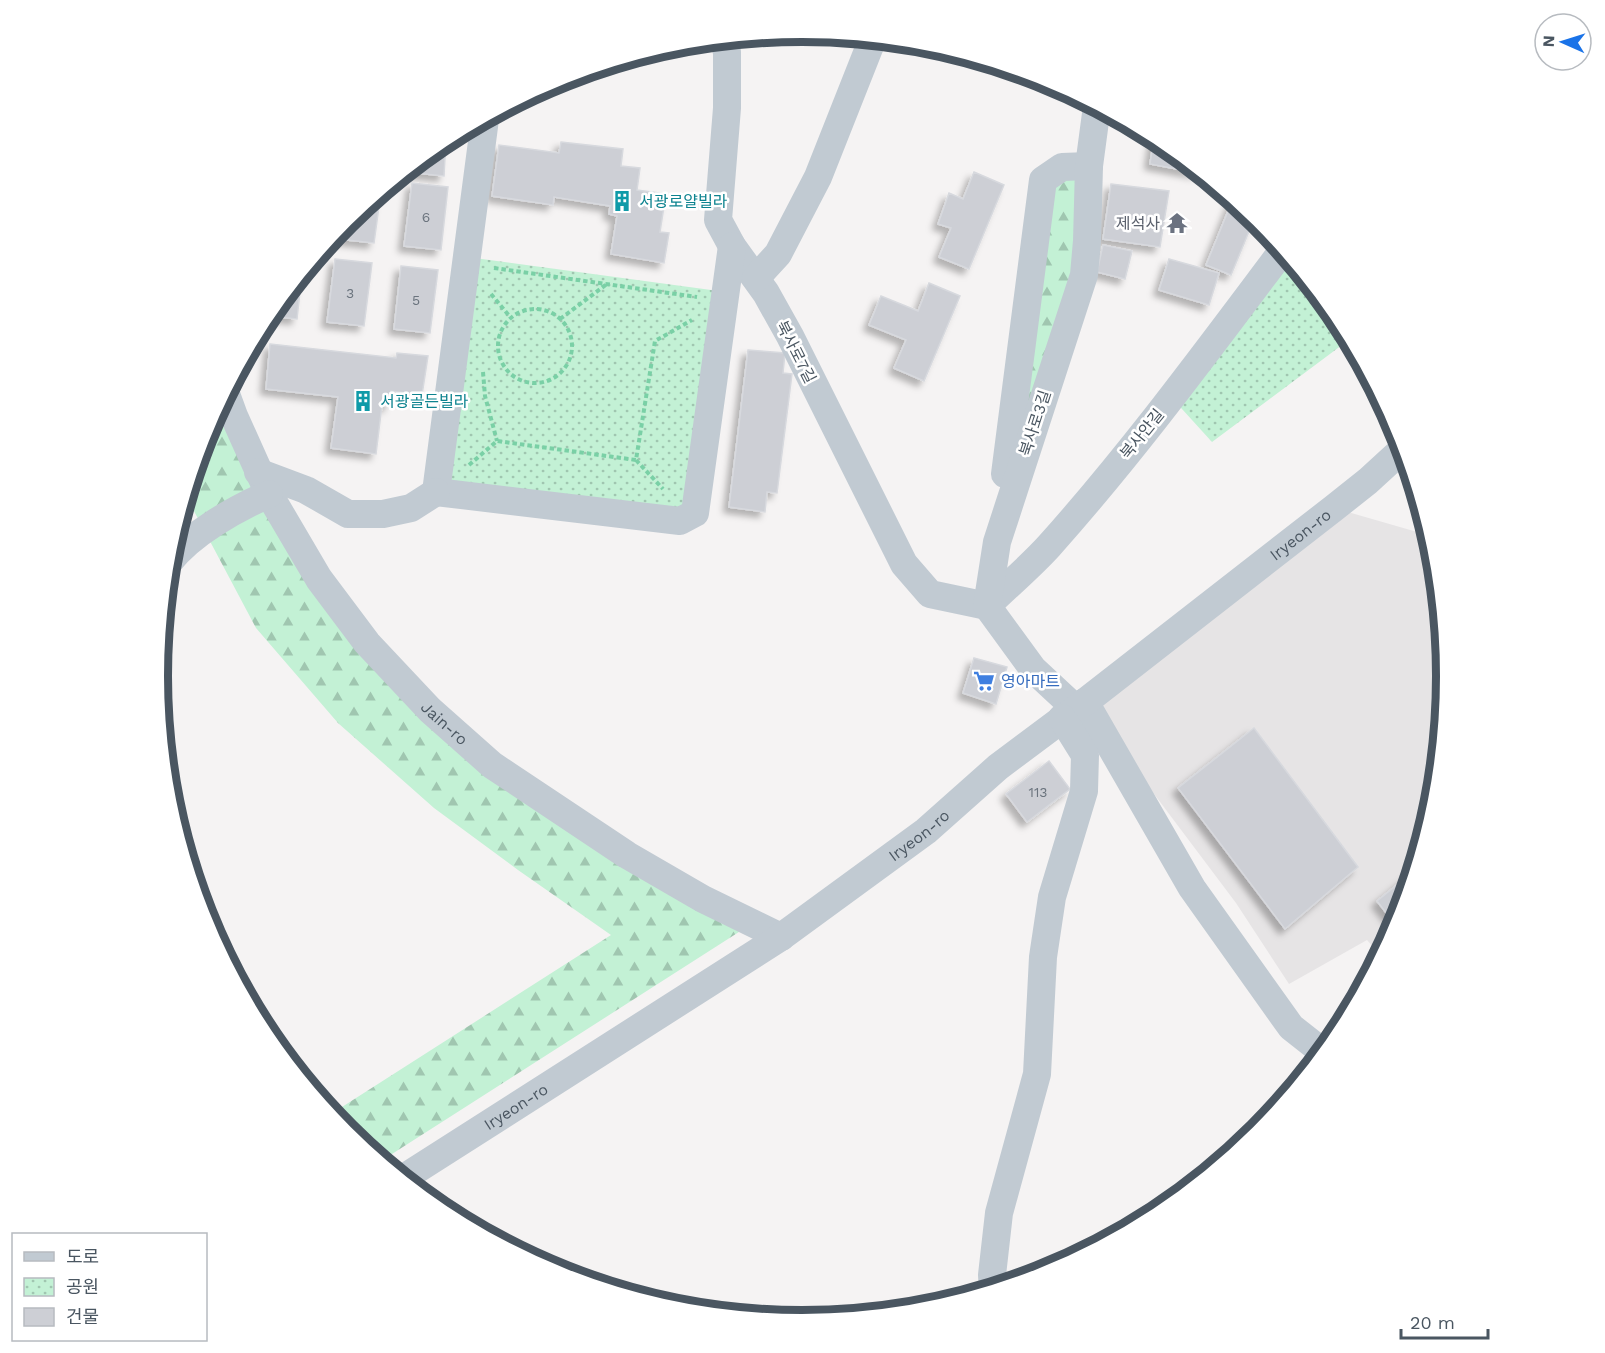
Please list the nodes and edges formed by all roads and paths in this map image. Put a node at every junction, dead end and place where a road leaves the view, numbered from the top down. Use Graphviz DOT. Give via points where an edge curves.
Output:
graph roads {
  1 [pos="725,46"];
  2 [pos="870,46"];
  3 [pos="1096,114"];
  4 [pos="483,128"];
  5 [pos="1089,166"];
  6 [pos="732,246"];
  7 [pos="1278,256"];
  8 [pos="466,264"];
  9 [pos="756,278"];
  10 [pos="607,284"];
  11 [pos="490,294"];
  12 [pos="724,301"];
  13 [pos="489,304"];
  14 [pos="560,319"];
  15 [pos="482,369"];
  16 [pos="230,404"];
  17 [pos="497,441"];
  18 [pos="1396,455"];
  19 [pos="263,483"];
  20 [pos="436,492"];
  21 [pos="997,542"];
  22 [pos="181,549"];
  23 [pos="987,606"];
  24 [pos="1074,710"];
  25 [pos="781,937"];
  26 [pos="1317,1047"];
  27 [pos="409,1174"];
  28 [pos="992,1281"];
  1 -- 6 [label="street, 북사로7길" via="727,108 718,220"];
  2 -- 9 [label="street" via="818,177 778,254"];
  3 -- 5 [label="street, 북사로3길"];
  4 -- 8 [label="street"];
  5 -- 21 [label="street, 북사로3길" via="1084,275"];
  5 -- 21 [label="street" via="1062,167 1043,180"];
  6 -- 9 [label="street, 북사로7길"];
  6 -- 12 [label="street"];
  7 -- 23 [label="street, 북사안길" via="1118,465 1047,547"];
  8 -- 10 [label="path"];
  8 -- 20 [label="street"];
  9 -- 23 [label="street, 북사로7길" via="790,336 904,564 930,594"];
  10 -- 12 [label="path"];
  10 -- 14 [label="path"];
  11 -- 13 [label="path"];
  12 -- 17 [label="path" via="655,342 636,460"];
  12 -- 20 [label="street" via="695,513 680,521"];
  14 -- 14 [label="path" via="551,312 527,309 507,322 498,345 500,357 514,376 537,382 560,373 567,364 572,340"];
  15 -- 17 [label="path"];
  16 -- 19 [label="street, Jain-ro"];
  17 -- 20 [label="path"];
  18 -- 24 [label="street, Iryeon-ro"];
  19 -- 20 [label="street" via="306,490 348,514 382,514 411,508"];
  19 -- 22 [label="street" via="237,508"];
  19 -- 25 [label="street, Jain-ro" via="319,579 367,643 430,710 492,765 627,855 703,899"];
  21 -- 23 [label="street, 북사로3길"];
  23 -- 24 [label="street" via="1033,669"];
  24 -- 25 [label="street, Iryeon-ro" via="998,767 926,831"];
  24 -- 26 [label="street" via="1192,888 1291,1027"];
  24 -- 28 [label="street" via="1085,755 1084,791 1052,897 1043,957 1037,1074 999,1213"];
  25 -- 27 [label="street, Iryeon-ro"];
}
